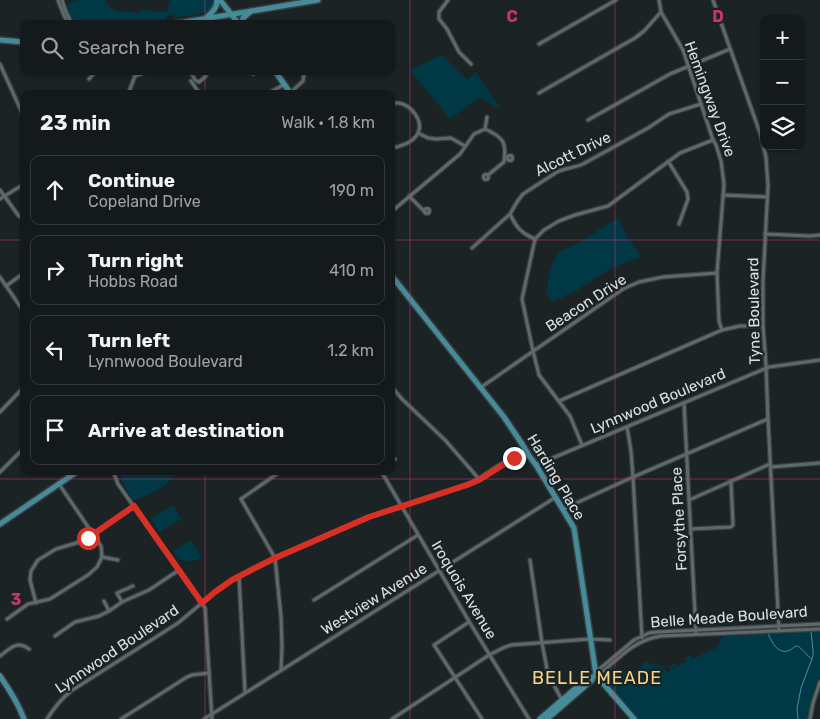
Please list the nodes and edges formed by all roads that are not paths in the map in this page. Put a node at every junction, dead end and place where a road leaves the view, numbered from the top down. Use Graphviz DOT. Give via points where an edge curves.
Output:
graph roads {
  1 [pos="60,0"];
  2 [pos="318,0"];
  3 [pos="448,0"];
  4 [pos="616,0"];
  5 [pos="659,0"];
  6 [pos="712,0"];
  7 [pos="219,1"];
  8 [pos="249,11"];
  9 [pos="661,12"];
  10 [pos="231,14"];
  11 [pos="222,15"];
  12 [pos="206,18"];
  13 [pos="69,20"];
  14 [pos="195,20"];
  15 [pos="232,20"];
  16 [pos="236,20"];
  17 [pos="242,20"];
  18 [pos="0,40"];
  19 [pos="20,42"];
  20 [pos="539,44"];
  21 [pos="730,49"];
  22 [pos="0,64"];
  23 [pos="471,64"];
  24 [pos="689,66"];
  25 [pos="92,75"];
  26 [pos="138,75"];
  27 [pos="192,75"];
  28 [pos="205,75"];
  29 [pos="278,75"];
  30 [pos="304,75"];
  31 [pos="135,76"];
  32 [pos="89,79"];
  33 [pos="191,81"];
  34 [pos="284,84"];
  35 [pos="130,90"];
  36 [pos="197,90"];
  37 [pos="277,90"];
  38 [pos="289,90"];
  39 [pos="294,90"];
  40 [pos="539,93"];
  41 [pos="395,103"];
  42 [pos="701,104"];
  43 [pos="20,108"];
  44 [pos="487,117"];
  45 [pos="588,120"];
  46 [pos="485,129"];
  47 [pos="418,133"];
  48 [pos="713,140"];
  49 [pos="465,146"];
  50 [pos="395,148"];
  51 [pos="668,161"];
  52 [pos="488,175"];
  53 [pos="20,186"];
  54 [pos="0,190"];
  55 [pos="723,195"];
  56 [pos="4,196"];
  57 [pos="409,196"];
  58 [pos="767,197"];
  59 [pos="0,199"];
  60 [pos="395,208"];
  61 [pos="425,212"];
  62 [pos="510,214"];
  63 [pos="20,217"];
  64 [pos="679,224"];
  65 [pos="765,234"];
  66 [pos="820,235"];
  67 [pos="535,238"];
  68 [pos="472,248"];
  69 [pos="717,273"];
  70 [pos="20,276"];
  71 [pos="1,280"];
  72 [pos="395,281"];
  73 [pos="6,286"];
  74 [pos="20,306"];
  75 [pos="763,326"];
  76 [pos="722,330"];
  77 [pos="533,352"];
  78 [pos="820,360"];
  79 [pos="766,368"];
  80 [pos="480,388"];
  81 [pos="20,391"];
  82 [pos="395,394"];
  83 [pos="559,401"];
  84 [pos="684,403"];
  85 [pos="0,412"];
  86 [pos="768,420"];
  87 [pos="626,427"];
  88 [pos="582,445"];
  89 [pos="20,453"];
  90 [pos="686,454"];
  91 [pos="530,457"];
  92 [pos="820,463"];
  93 [pos="536,465"];
  94 [pos="770,466"];
  95 [pos="0,472"];
  96 [pos="72,475"];
  97 [pos="115,475"];
  98 [pos="275,475"];
  99 [pos="383,475"];
  100 [pos="633,477"];
  101 [pos="479,480"];
  102 [pos="732,480"];
  103 [pos="59,484"];
  104 [pos="556,498"];
  105 [pos="688,500"];
  106 [pos="134,506"];
  107 [pos="401,507"];
  108 [pos="563,509"];
  109 [pos="0,524"];
  110 [pos="690,529"];
  111 [pos="93,534"];
  112 [pos="418,535"];
  113 [pos="102,557"];
  114 [pos="275,558"];
  115 [pos="118,560"];
  116 [pos="530,560"];
  117 [pos="179,570"];
  118 [pos="440,572"];
  119 [pos="239,576"];
  120 [pos="133,586"];
  121 [pos="104,600"];
  122 [pos="314,600"];
  123 [pos="122,602"];
  124 [pos="36,603"];
  125 [pos="202,603"];
  126 [pos="109,611"];
  127 [pos="7,619"];
  128 [pos="469,622"];
  129 [pos="820,624"];
  130 [pos="779,626"];
  131 [pos="820,629"];
  132 [pos="696,630"];
  133 [pos="780,631"];
  134 [pos="696,635"];
  135 [pos="55,636"];
  136 [pos="642,638"];
  137 [pos="590,639"];
  138 [pos="610,640"];
  139 [pos="542,643"];
  140 [pos="29,649"];
  141 [pos="489,655"];
  142 [pos="0,656"];
  143 [pos="281,670"];
  144 [pos="209,673"];
  145 [pos="0,676"];
  146 [pos="594,676"];
  147 [pos="454,678"];
  148 [pos="820,682"];
  149 [pos="246,692"];
  150 [pos="563,702"];
  151 [pos="212,717"];
  152 [pos="632,718"];
  153 [pos="24,719"];
  154 [pos="47,719"];
  155 [pos="121,719"];
  156 [pos="204,719"];
  157 [pos="392,719"];
  158 [pos="482,719"];
  159 [pos="529,719"];
  160 [pos="540,719"];
  161 [pos="548,719"];
  162 [pos="810,719"];
  1 -- 13 [label="street"];
  2 -- 8 [label="main road"];
  3 -- 23 [label="street" via="439,12 439,19 459,52"];
  4 -- 20 [label="street"];
  5 -- 9 [label="street, Hemingway Drive"];
  6 -- 21 [label="street, Tyne Boulevard"];
  7 -- 8 [label="main road" via="235,10"];
  7 -- 10 [label="main road"];
  7 -- 12 [label="main road"];
  8 -- 10 [label="main road"];
  8 -- 17 [label="main road"];
  9 -- 24 [label="street, Hemingway Drive"];
  9 -- 40 [label="street" via="635,38"];
  10 -- 11 [label="main road"];
  10 -- 16 [label="main road"];
  11 -- 12 [label="main road"];
  11 -- 15 [label="main road"];
  12 -- 14 [label="main road"];
  18 -- 19 [label="main road"];
  21 -- 24 [label="street"];
  21 -- 58 [label="street, Tyne Boulevard" via="760,132 765,154"];
  22 -- 43 [label="street"];
  24 -- 42 [label="street, Hemingway Drive"];
  24 -- 45 [label="street"];
  25 -- 32 [label="street"];
  26 -- 31 [label="street"];
  27 -- 28 [label="street" via="199,82"];
  29 -- 34 [label="main road"];
  30 -- 39 [label="street"];
  31 -- 35 [label="street"];
  33 -- 36 [label="street"];
  34 -- 37 [label="street"];
  34 -- 38 [label="main road"];
  41 -- 47 [label="street" via="411,108 418,119"];
  42 -- 48 [label="street, Hemingway Drive"];
  42 -- 62 [label="street, Alcott Drive" via="669,114 583,164 557,172 523,194"];
  44 -- 46 [label="street"];
  46 -- 49 [label="street" via="474,134"];
  46 -- 52 [label="street" via="498,135 504,143 506,157"];
  47 -- 49 [label="street" via="428,138 451,138"];
  47 -- 50 [label="street" via="410,141"];
  48 -- 51 [label="street"];
  48 -- 55 [label="street, Hemingway Drive" via="722,170"];
  49 -- 57 [label="street" via="460,154"];
  51 -- 64 [label="street" via="687,192 688,199"];
  51 -- 67 [label="street" via="614,203 559,221"];
  53 -- 56 [label="street"];
  54 -- 56 [label="street"];
  55 -- 58 [label="street"];
  55 -- 69 [label="street, Hemingway Drive"];
  56 -- 59 [label="street"];
  56 -- 63 [label="street"];
  57 -- 60 [label="street"];
  57 -- 61 [label="street"];
  58 -- 65 [label="street, Tyne Boulevard"];
  62 -- 67 [label="street" via="525,235"];
  62 -- 68 [label="street, Alcott Drive"];
  65 -- 66 [label="street"];
  65 -- 75 [label="street, Tyne Boulevard"];
  67 -- 77 [label="street" via="522,299"];
  69 -- 76 [label="street, Hemingway Drive"];
  69 -- 77 [label="street, Beacon Drive" via="664,277 628,286"];
  70 -- 73 [label="street"];
  71 -- 73 [label="street"];
  72 -- 80 [label="main road, Harding Place"];
  73 -- 74 [label="street"];
  75 -- 76 [label="street"];
  75 -- 79 [label="street, Tyne Boulevard"];
  76 -- 83 [label="street"];
  77 -- 80 [label="street, Beacon Drive"];
  77 -- 83 [label="street" via="539,375"];
  78 -- 79 [label="street, Lynnwood Boulevard"];
  79 -- 84 [label="street, Lynnwood Boulevard"];
  79 -- 86 [label="street, Tyne Boulevard"];
  80 -- 91 [label="main road, Harding Place"];
  81 -- 85 [label="street"];
  82 -- 101 [label="street" via="444,440"];
  83 -- 88 [label="street" via="570,416"];
  84 -- 87 [label="street, Lynnwood Boulevard"];
  84 -- 90 [label="street, Forsythe Place"];
  86 -- 90 [label="street"];
  86 -- 94 [label="street, Tyne Boulevard"];
  87 -- 88 [label="street, Lynnwood Boulevard"];
  87 -- 100 [label="street"];
  88 -- 93 [label="street, Lynnwood Boulevard"];
  89 -- 95 [label="street"];
  90 -- 100 [label="street"];
  90 -- 105 [label="street, Forsythe Place"];
  91 -- 93 [label="main road, Harding Place"];
  91 -- 101 [label="street, Lynnwood Boulevard" via="512,458"];
  92 -- 94 [label="street"];
  93 -- 104 [label="main road, Harding Place"];
  94 -- 102 [label="street"];
  94 -- 130 [label="street, Tyne Boulevard"];
  96 -- 103 [label="main road"];
  97 -- 106 [label="street"];
  98 -- 114 [label="street" via="241,499"];
  99 -- 107 [label="street, Iroquois Avenue"];
  100 -- 108 [label="street"];
  100 -- 136 [label="street"];
  101 -- 107 [label="street, Lynnwood Boulevard"];
  102 -- 105 [label="street"];
  102 -- 110 [label="street" via="733,525"];
  103 -- 109 [label="main road"];
  103 -- 111 [label="street"];
  104 -- 108 [label="main road, Harding Place"];
  104 -- 118 [label="street, Westview Avenue"];
  105 -- 110 [label="street, Forsythe Place"];
  106 -- 111 [label="street"];
  106 -- 117 [label="street"];
  107 -- 112 [label="street, Iroquois Avenue"];
  107 -- 114 [label="street, Lynnwood Boulevard" via="369,517"];
  108 -- 137 [label="main road, Harding Place" via="574,528"];
  110 -- 132 [label="street, Forsythe Place"];
  111 -- 113 [label="street" via="101,546"];
  111 -- 124 [label="street" via="38,560 30,580"];
  112 -- 118 [label="street, Iroquois Avenue"];
  112 -- 122 [label="street"];
  113 -- 115 [label="street"];
  113 -- 124 [label="street" via="88,575"];
  114 -- 119 [label="street, Lynnwood Boulevard"];
  114 -- 143 [label="street" via="281,617"];
  116 -- 139 [label="street"];
  117 -- 123 [label="street" via="149,590"];
  117 -- 125 [label="street"];
  118 -- 128 [label="street, Iroquois Avenue"];
  118 -- 143 [label="street, Westview Avenue"];
  119 -- 125 [label="street, Lynnwood Boulevard"];
  119 -- 149 [label="street"];
  120 -- 123 [label="street" via="117,593"];
  121 -- 126 [label="street"];
  123 -- 126 [label="street"];
  124 -- 127 [label="street" via="28,604"];
  125 -- 144 [label="street"];
  125 -- 154 [label="street, Lynnwood Boulevard" via="178,623 71,691"];
  126 -- 135 [label="street" via="75,622"];
  128 -- 141 [label="street, Iroquois Avenue"];
  128 -- 147 [label="street" via="434,645"];
  129 -- 130 [label="street, Belle Meade Boulevard"];
  130 -- 132 [label="street, Belle Meade Boulevard"];
  130 -- 133 [label="street, Tyne Boulevard"];
  131 -- 133 [label="street, Belle Meade Boulevard"];
  132 -- 134 [label="street, Forsythe Place"];
  132 -- 136 [label="street, Belle Meade Boulevard" via="657,632"];
  133 -- 134 [label="street, Belle Meade Boulevard"];
  134 -- 136 [label="street, Belle Meade Boulevard"];
  136 -- 146 [label="street, Belle Meade Boulevard"];
  137 -- 138 [label="street"];
  137 -- 139 [label="street"];
  137 -- 146 [label="main road, Harding Place"];
  139 -- 141 [label="street" via="511,645"];
  139 -- 150 [label="street" via="548,674"];
  140 -- 142 [label="street" via="18,644"];
  141 -- 147 [label="street"];
  141 -- 159 [label="street, Iroquois Avenue"];
  143 -- 149 [label="street, Westview Avenue"];
  144 -- 151 [label="street"];
  144 -- 155 [label="street" via="187,677"];
  145 -- 153 [label="main road"];
  146 -- 150 [label="main road, Belle Meade Boulevard"];
  146 -- 152 [label="main road"];
  147 -- 157 [label="street"];
  147 -- 158 [label="street"];
  148 -- 162 [label="street"];
  149 -- 151 [label="street, Westview Avenue"];
  150 -- 160 [label="main road, Belle Meade Boulevard"];
  150 -- 161 [label="main road, Belle Meade Boulevard"];
  151 -- 156 [label="street, Westview Avenue"];
}
